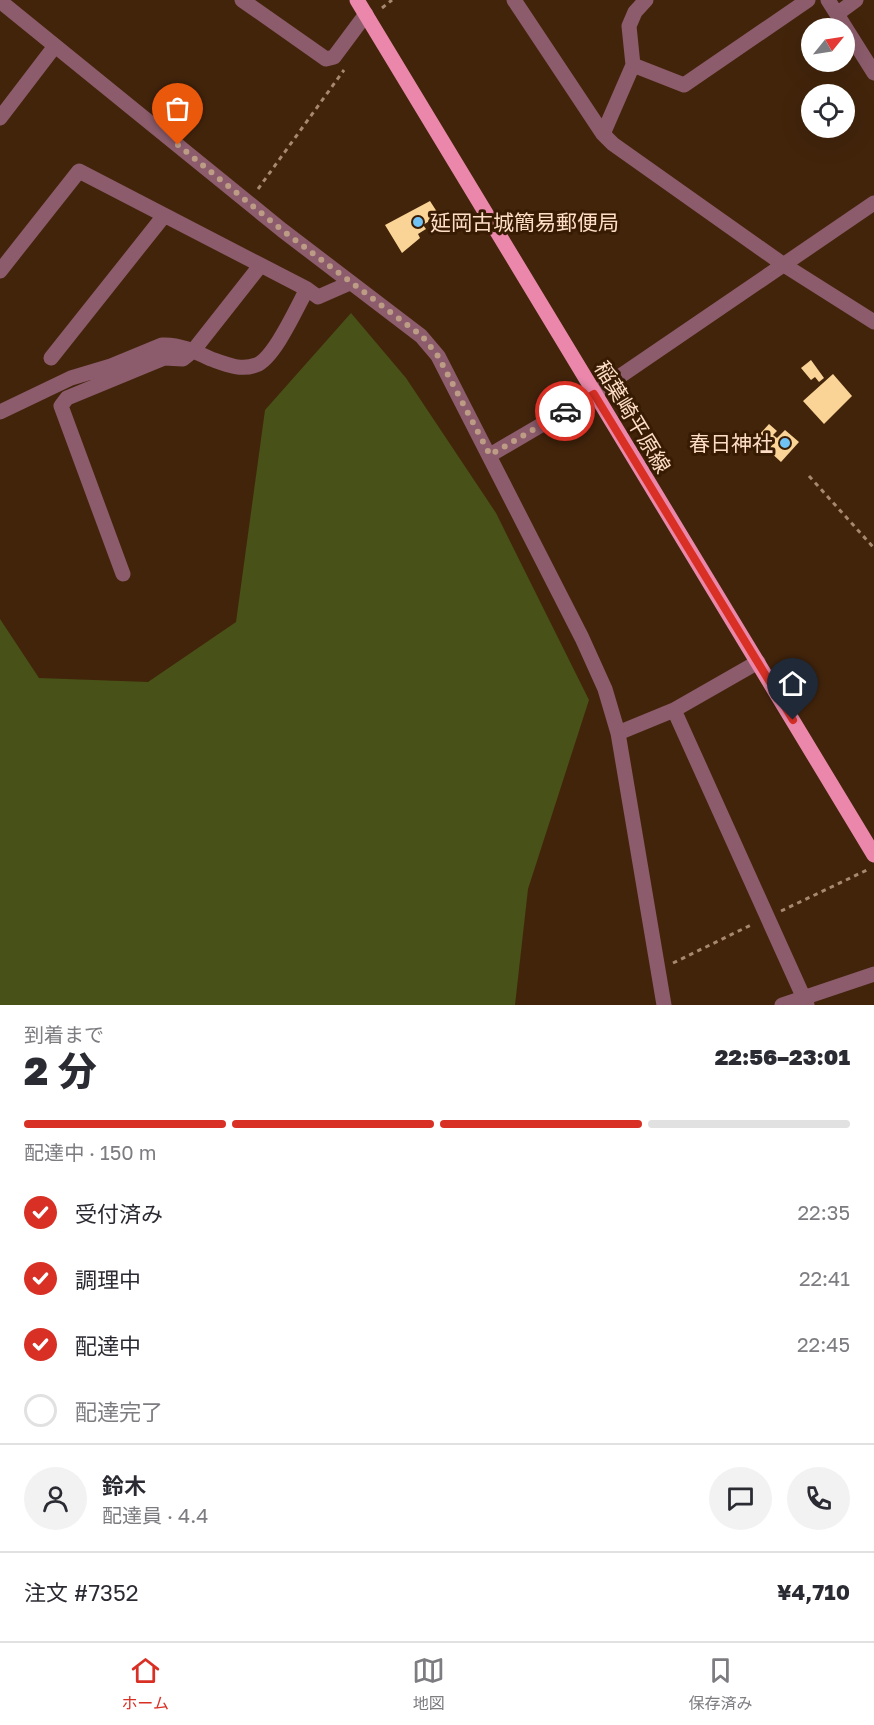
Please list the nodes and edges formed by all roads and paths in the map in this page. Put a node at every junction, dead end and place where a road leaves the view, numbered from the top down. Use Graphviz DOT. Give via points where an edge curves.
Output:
graph roads {
  1 [pos="242,0"];
  2 [pos="357,0"];
  3 [pos="514,0"];
  4 [pos="646,0"];
  5 [pos="808,0"];
  6 [pos="828,0"];
  7 [pos="856,0"];
  8 [pos="0,1"];
  9 [pos="366,14"];
  10 [pos="837,14"];
  11 [pos="55,46"];
  12 [pos="633,65"];
  13 [pos="346,67"];
  14 [pos="874,73"];
  15 [pos="0,118"];
  16 [pos="603,134"];
  17 [pos="248,202"];
  18 [pos="874,203"];
  19 [pos="163,216"];
  20 [pos="784,265"];
  21 [pos="260,266"];
  22 [pos="0,271"];
  23 [pos="350,283"];
  24 [pos="307,289"];
  25 [pos="874,322"];
  26 [pos="193,351"];
  27 [pos="51,358"];
  28 [pos="594,394"];
  29 [pos="0,412"];
  30 [pos="490,455"];
  31 [pos="809,476"];
  32 [pos="874,548"];
  33 [pos="123,574"];
  34 [pos="758,662"];
  35 [pos="674,710"];
  36 [pos="618,733"];
  37 [pos="874,855"];
  38 [pos="874,974"];
  39 [pos="805,1002"];
  40 [pos="664,1005"];
  41 [pos="782,1005"];
  1 -- 9 [label="street" via="326,59 334,57"];
  2 -- 9 [label="main road, 稲葉崎平原線"];
  3 -- 16 [label="street"];
  4 -- 12 [label="street" via="629,26"];
  5 -- 12 [label="street" via="684,85"];
  6 -- 10 [label="street"];
  7 -- 10 [label="street"];
  8 -- 11 [label="street"];
  9 -- 28 [label="main road, 稲葉崎平原線"];
  10 -- 14 [label="street"];
  11 -- 15 [label="street"];
  11 -- 17 [label="street"];
  12 -- 16 [label="street"];
  13 -- 17 [label="path"];
  16 -- 20 [label="street"];
  17 -- 23 [label="street"];
  18 -- 20 [label="street"];
  19 -- 21 [label="street"];
  19 -- 22 [label="street" via="78,171"];
  19 -- 27 [label="street"];
  20 -- 25 [label="street"];
  20 -- 28 [label="street"];
  21 -- 24 [label="street"];
  21 -- 26 [label="street"];
  23 -- 24 [label="street" via="318,297"];
  23 -- 30 [label="street" via="427,342"];
  24 -- 26 [label="street" via="267,359 255,366 231,367"];
  26 -- 29 [label="street" via="162,345 71,378"];
  26 -- 33 [label="street" via="183,359 164,358 67,398 61,406"];
  28 -- 30 [label="street"];
  28 -- 34 [label="main road, 稲葉崎平原線"];
  30 -- 36 [label="street" via="582,638 605,689"];
  31 -- 32 [label="path"];
  34 -- 35 [label="street"];
  34 -- 37 [label="main road, 稲葉崎平原線"];
  35 -- 36 [label="street"];
  35 -- 39 [label="street"];
  36 -- 40 [label="street"];
  38 -- 39 [label="street"];
  39 -- 41 [label="street"];
}
